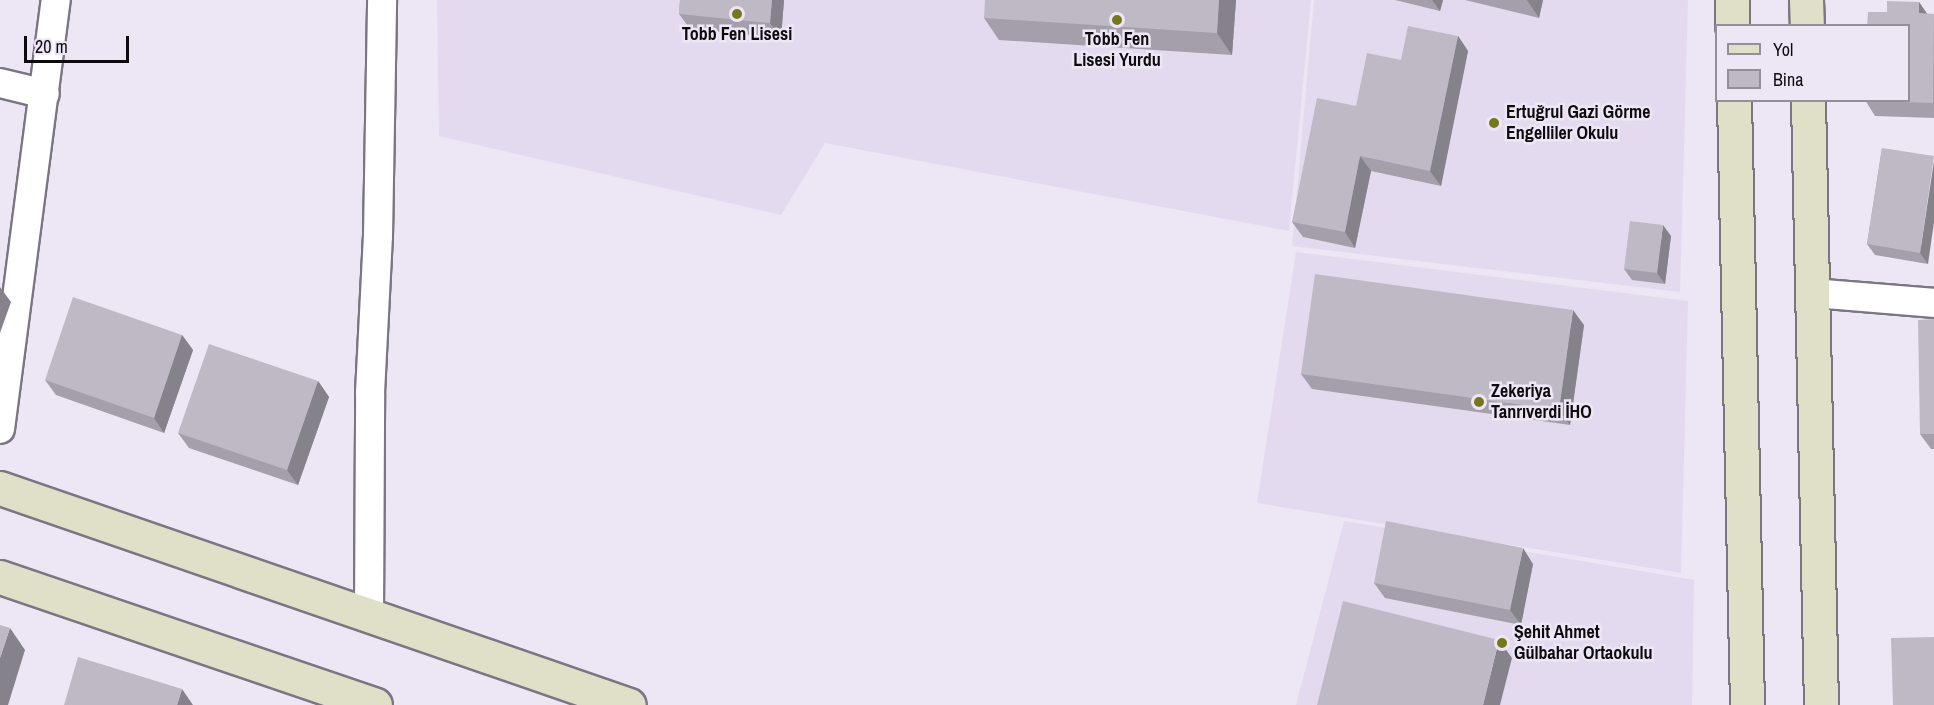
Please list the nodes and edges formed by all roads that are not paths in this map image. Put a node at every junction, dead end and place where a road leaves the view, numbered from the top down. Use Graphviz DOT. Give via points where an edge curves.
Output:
graph roads {
  1 [pos="56,0"];
  2 [pos="382,0"];
  3 [pos="1732,0"];
  4 [pos="1806,0"];
  5 [pos="1732,24"];
  6 [pos="1807,24"];
  7 [pos="0,83"];
  8 [pos="45,94"];
  9 [pos="1734,102"];
  10 [pos="1808,102"];
  11 [pos="1813,293"];
  12 [pos="1934,303"];
  13 [pos="0,429"];
  14 [pos="0,488"];
  15 [pos="0,577"];
  16 [pos="369,615"];
  17 [pos="375,705"];
  18 [pos="629,705"];
  19 [pos="1747,705"];
  20 [pos="1821,705"];
  1 -- 8 [label="street"];
  2 -- 16 [label="street" via="378,236 370,393"];
  3 -- 5 [label="main road"];
  4 -- 6 [label="main road"];
  7 -- 8 [label="street"];
  8 -- 13 [label="street"];
  9 -- 19 [label="main road"];
  10 -- 11 [label="main road"];
  11 -- 12 [label="street"];
  11 -- 20 [label="main road"];
  14 -- 16 [label="main road"];
  15 -- 17 [label="main road"];
  16 -- 18 [label="main road"];
}
